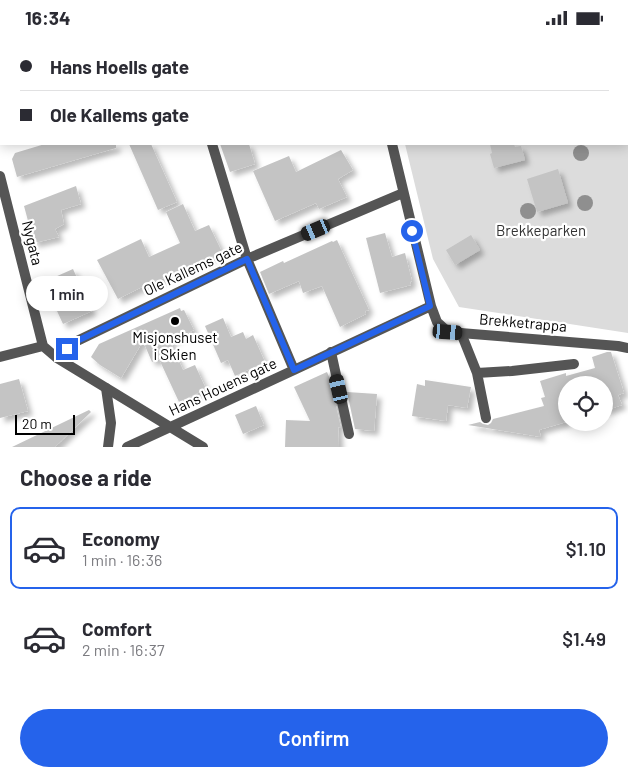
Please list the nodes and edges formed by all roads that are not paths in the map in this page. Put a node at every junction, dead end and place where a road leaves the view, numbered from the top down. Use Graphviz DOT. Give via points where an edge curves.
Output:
graph roads {
  1 [pos="212,145"];
  2 [pos="392,145"];
  3 [pos="0,176"];
  4 [pos="403,193"];
  5 [pos="247,259"];
  6 [pos="430,306"];
  7 [pos="461,333"];
  8 [pos="43,346"];
  9 [pos="628,348"];
  10 [pos="331,352"];
  11 [pos="0,357"];
  12 [pos="57,358"];
  13 [pos="574,364"];
  14 [pos="294,370"];
  15 [pos="476,373"];
  16 [pos="106,387"];
  17 [pos="486,418"];
  18 [pos="171,427"];
  19 [pos="349,434"];
  20 [pos="108,447"];
  21 [pos="127,447"];
  22 [pos="203,447"];
  1 -- 5 [label="street"];
  2 -- 4 [label="street"];
  3 -- 8 [label="street, Nygata"];
  4 -- 5 [label="street, Ole Kallems gate"];
  4 -- 6 [label="street"];
  5 -- 12 [label="street, Ole Kallems gate" via="77,341"];
  5 -- 14 [label="street"];
  6 -- 7 [label="street, Brekketrappa" via="437,322 448,332"];
  6 -- 10 [label="street, Hans Houens gate"];
  7 -- 9 [label="street, Brekketrappa"];
  7 -- 15 [label="street"];
  8 -- 11 [label="street"];
  8 -- 12 [label="street"];
  10 -- 14 [label="street, Hans Houens gate"];
  10 -- 19 [label="street"];
  12 -- 16 [label="street"];
  13 -- 15 [label="street"];
  14 -- 18 [label="street, Hans Houens gate"];
  15 -- 17 [label="street"];
  16 -- 18 [label="street"];
  16 -- 20 [label="street" via="111,423"];
  18 -- 21 [label="street, Hans Houens gate"];
  18 -- 22 [label="street"];
}
